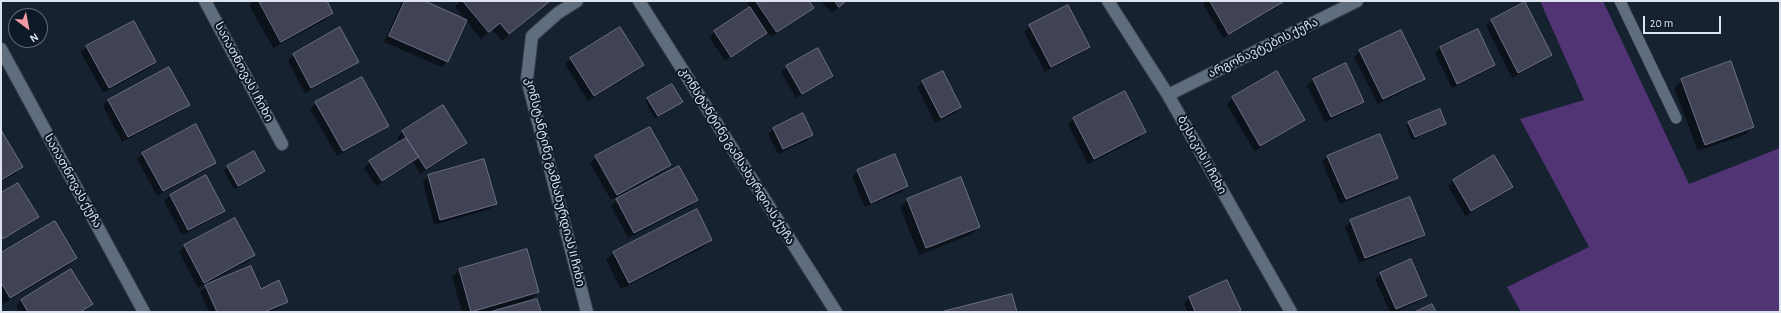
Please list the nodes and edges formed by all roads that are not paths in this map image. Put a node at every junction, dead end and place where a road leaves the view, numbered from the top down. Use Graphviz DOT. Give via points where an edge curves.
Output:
graph roads {
  1 [pos="205,1"];
  2 [pos="577,1"];
  3 [pos="639,1"];
  4 [pos="1108,1"];
  5 [pos="1357,1"];
  6 [pos="1620,1"];
  7 [pos="1,49"];
  8 [pos="1168,95"];
  9 [pos="1676,118"];
  10 [pos="282,144"];
  11 [pos="144,312"];
  12 [pos="587,312"];
  13 [pos="836,312"];
  14 [pos="1291,312"];
  1 -- 10 [label="street, საიათნოვას I ჩიხი"];
  2 -- 12 [label="street, კონსტანტინე გამსახურდიას II ჩიხი" via="558,13 532,36 527,79"];
  3 -- 13 [label="street, კონსტანტინე გამსახურდიას ქუჩა"];
  4 -- 8 [label="street, ბესიკის II ჩიხი"];
  5 -- 8 [label="street, არგონავტების ქუჩა"];
  6 -- 9 [label="lane"];
  7 -- 11 [label="street, საიათნოვას ქუჩა"];
  8 -- 14 [label="street, ბესიკის II ჩიხი"];
}
